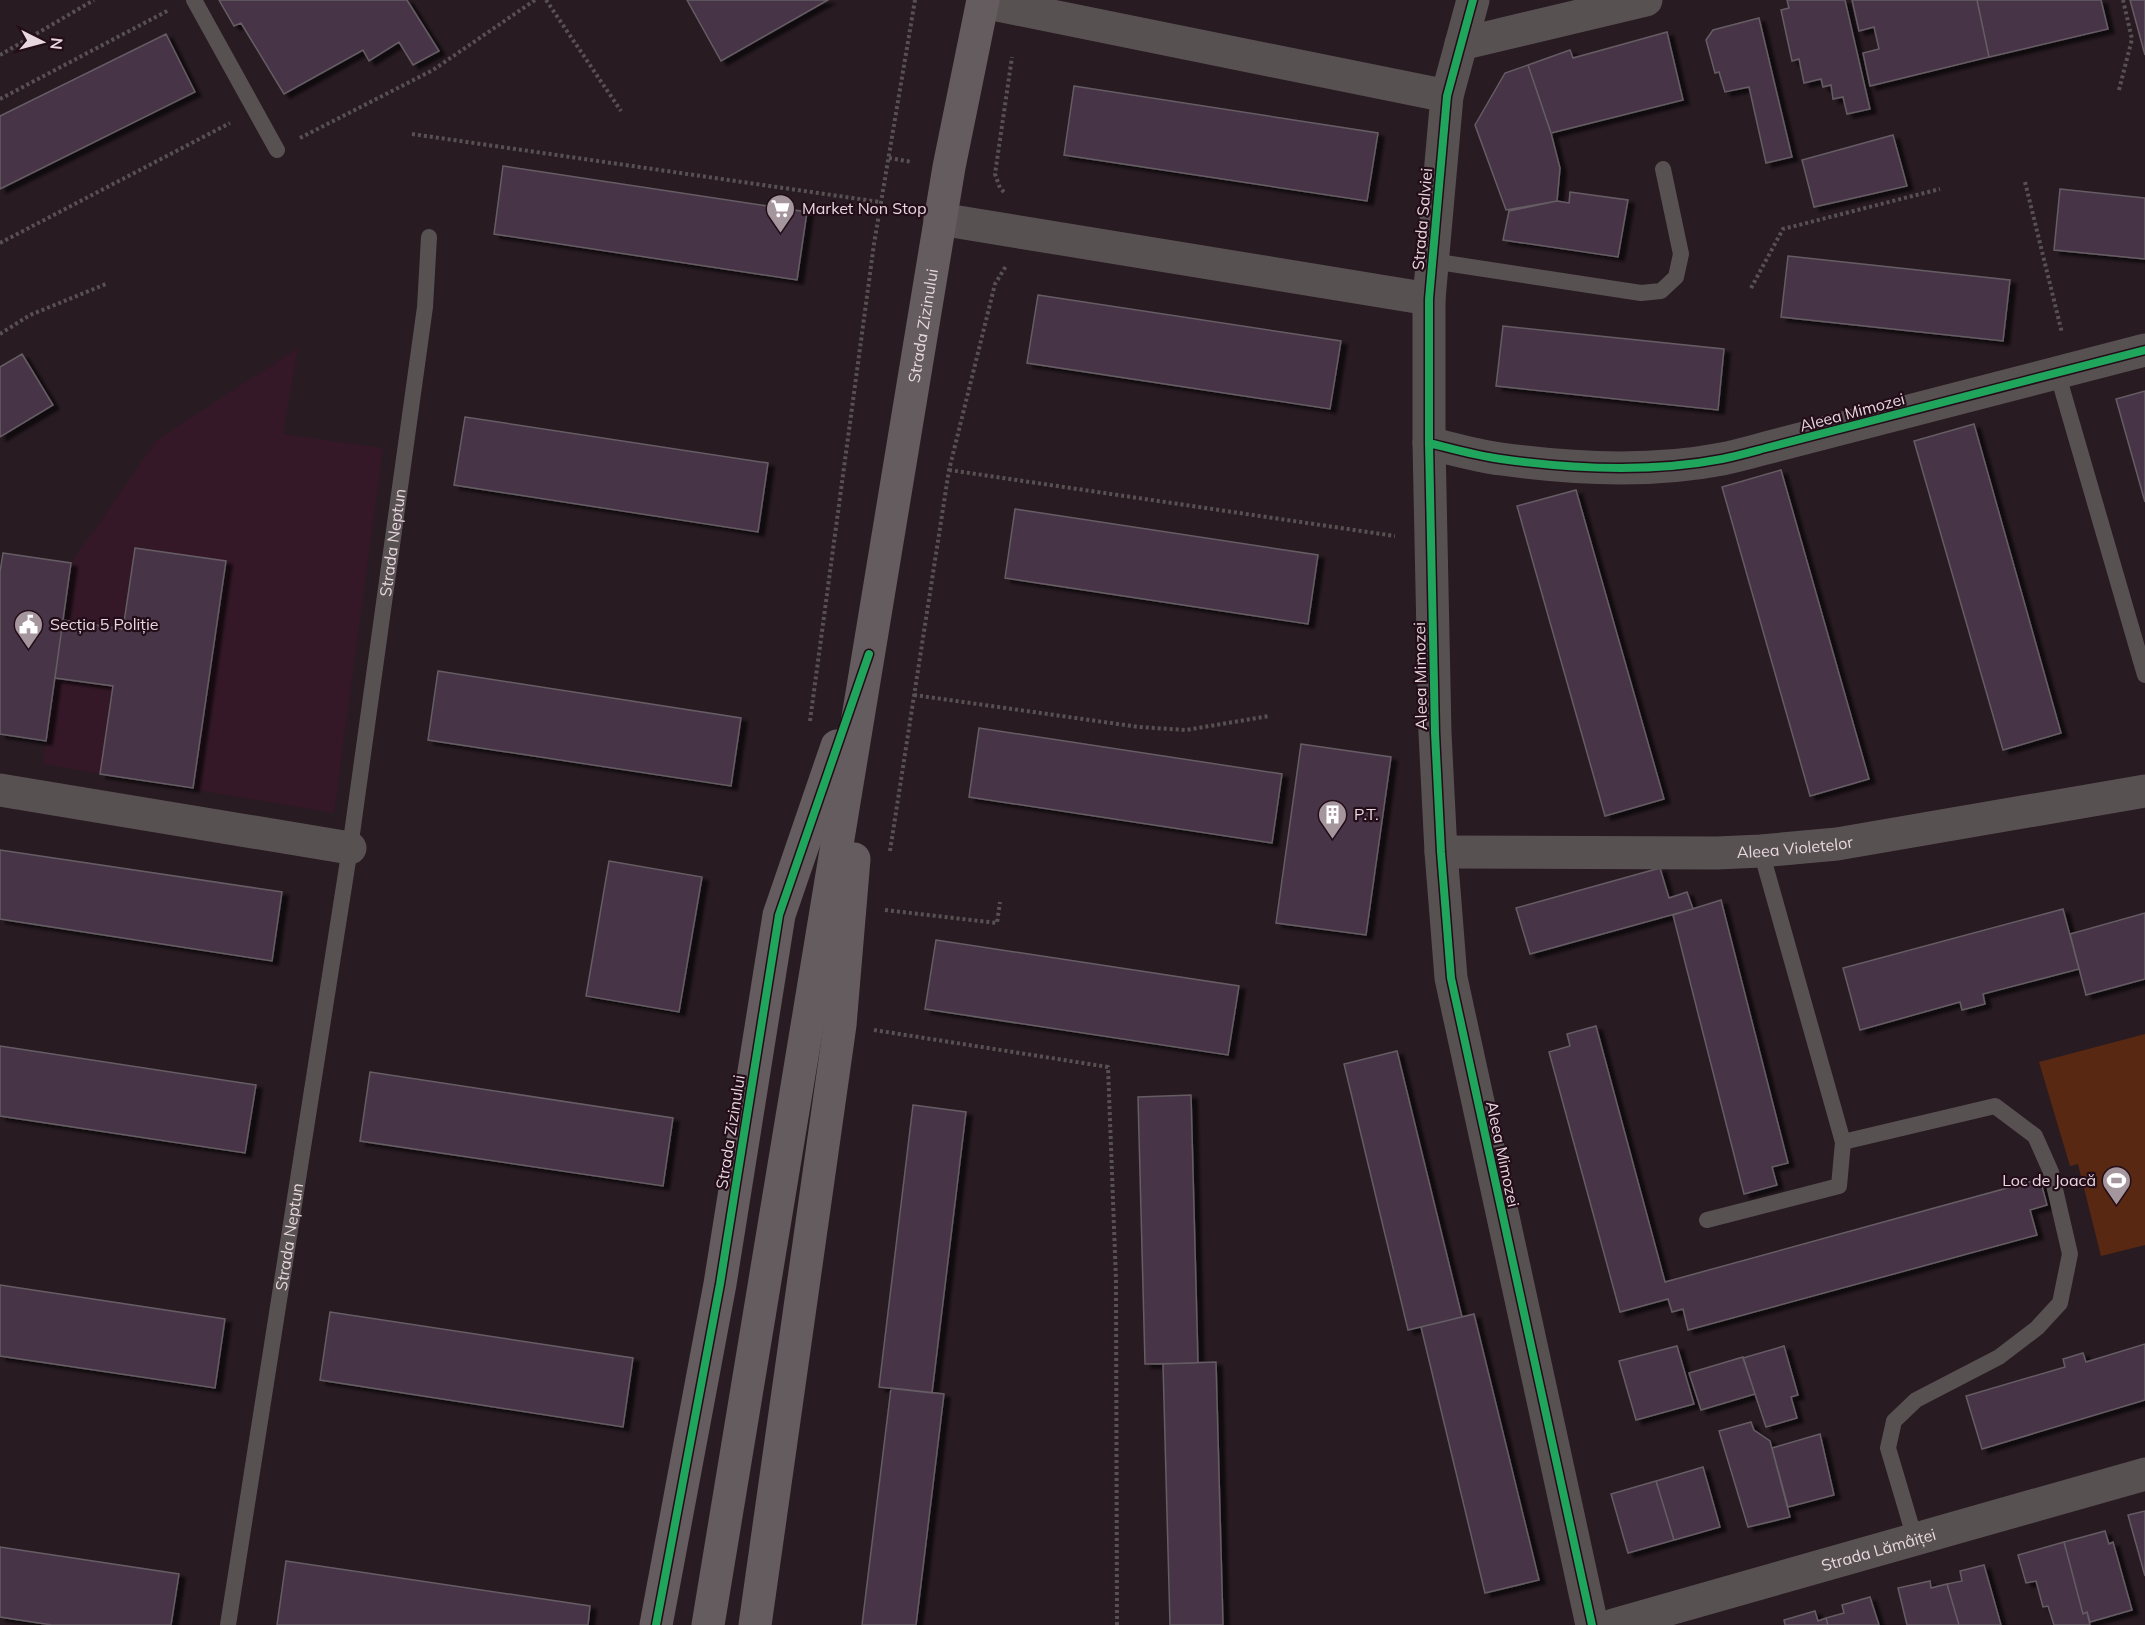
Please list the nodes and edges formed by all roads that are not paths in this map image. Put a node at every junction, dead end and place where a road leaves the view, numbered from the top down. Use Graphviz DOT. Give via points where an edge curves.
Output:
graph roads {
  1 [pos="194,0"];
  2 [pos="1473,0"];
  3 [pos="1646,0"];
  4 [pos="983,1"];
  5 [pos="1461,44"];
  6 [pos="1447,96"];
  7 [pos="277,150"];
  8 [pos="1663,169"];
  9 [pos="940,219"];
  10 [pos="429,237"];
  11 [pos="1432,261"];
  12 [pos="1429,299"];
  13 [pos="2145,350"];
  14 [pos="2064,371"];
  15 [pos="1429,443"];
  16 [pos="869,654"];
  17 [pos="2145,675"];
  18 [pos="0,789"];
  19 [pos="2145,791"];
  20 [pos="350,848"];
  21 [pos="1441,852"];
  22 [pos="1761,852"];
  23 [pos="1843,1142"];
  24 [pos="1707,1220"];
  25 [pos="2145,1474"];
  26 [pos="1915,1539"];
  27 [pos="228,1625"];
  28 [pos="656,1625"];
  29 [pos="708,1625"];
  30 [pos="755,1625"];
  31 [pos="1592,1625"];
  32 [pos="1613,1625"];
  1 -- 7 [label="lane"];
  2 -- 5 [label="street, Strada Salviei"];
  3 -- 5 [label="street"];
  4 -- 6 [label="street"];
  4 -- 9 [label="street, Strada Zizinului"];
  5 -- 6 [label="street, Strada Salviei"];
  6 -- 11 [label="street, Strada Salviei"];
  8 -- 11 [label="lane" via="1681,254 1677,277 1661,291 1641,293"];
  9 -- 12 [label="street"];
  9 -- 16 [label="street, Strada Zizinului"];
  10 -- 20 [label="lane, Strada Neptun" via="425,307"];
  11 -- 12 [label="street, Strada Salviei"];
  12 -- 15 [label="street, Strada Salviei"];
  13 -- 14 [label="street, Aleea Mimozei"];
  14 -- 15 [label="street, Aleea Mimozei" via="1755,451 1694,463 1637,468 1573,466 1499,459"];
  14 -- 17 [label="lane"];
  15 -- 21 [label="street, Aleea Mimozei"];
  16 -- 28 [label="street, Strada Zizinului" via="779,915 720,1284"];
  16 -- 29 [label="street, Strada Zizinului"];
  16 -- 30 [label="street, Strada Zizinului" via="840,1025"];
  18 -- 20 [label="street"];
  19 -- 22 [label="street, Aleea Violetelor" via="1837,844"];
  20 -- 27 [label="lane, Strada Neptun"];
  21 -- 22 [label="street, Aleea Violetelor"];
  21 -- 31 [label="street, Aleea Mimozei" via="1451,978"];
  22 -- 23 [label="lane"];
  23 -- 24 [label="lane" via="1839,1186"];
  23 -- 26 [label="lane" via="1995,1106 2035,1136 2051,1172 2070,1254 2060,1303 2037,1328 1999,1357 1916,1400 1894,1421 1888,1448"];
  25 -- 26 [label="street, Strada Lămâiței"];
  26 -- 32 [label="street, Strada Lămâiței"];
}
